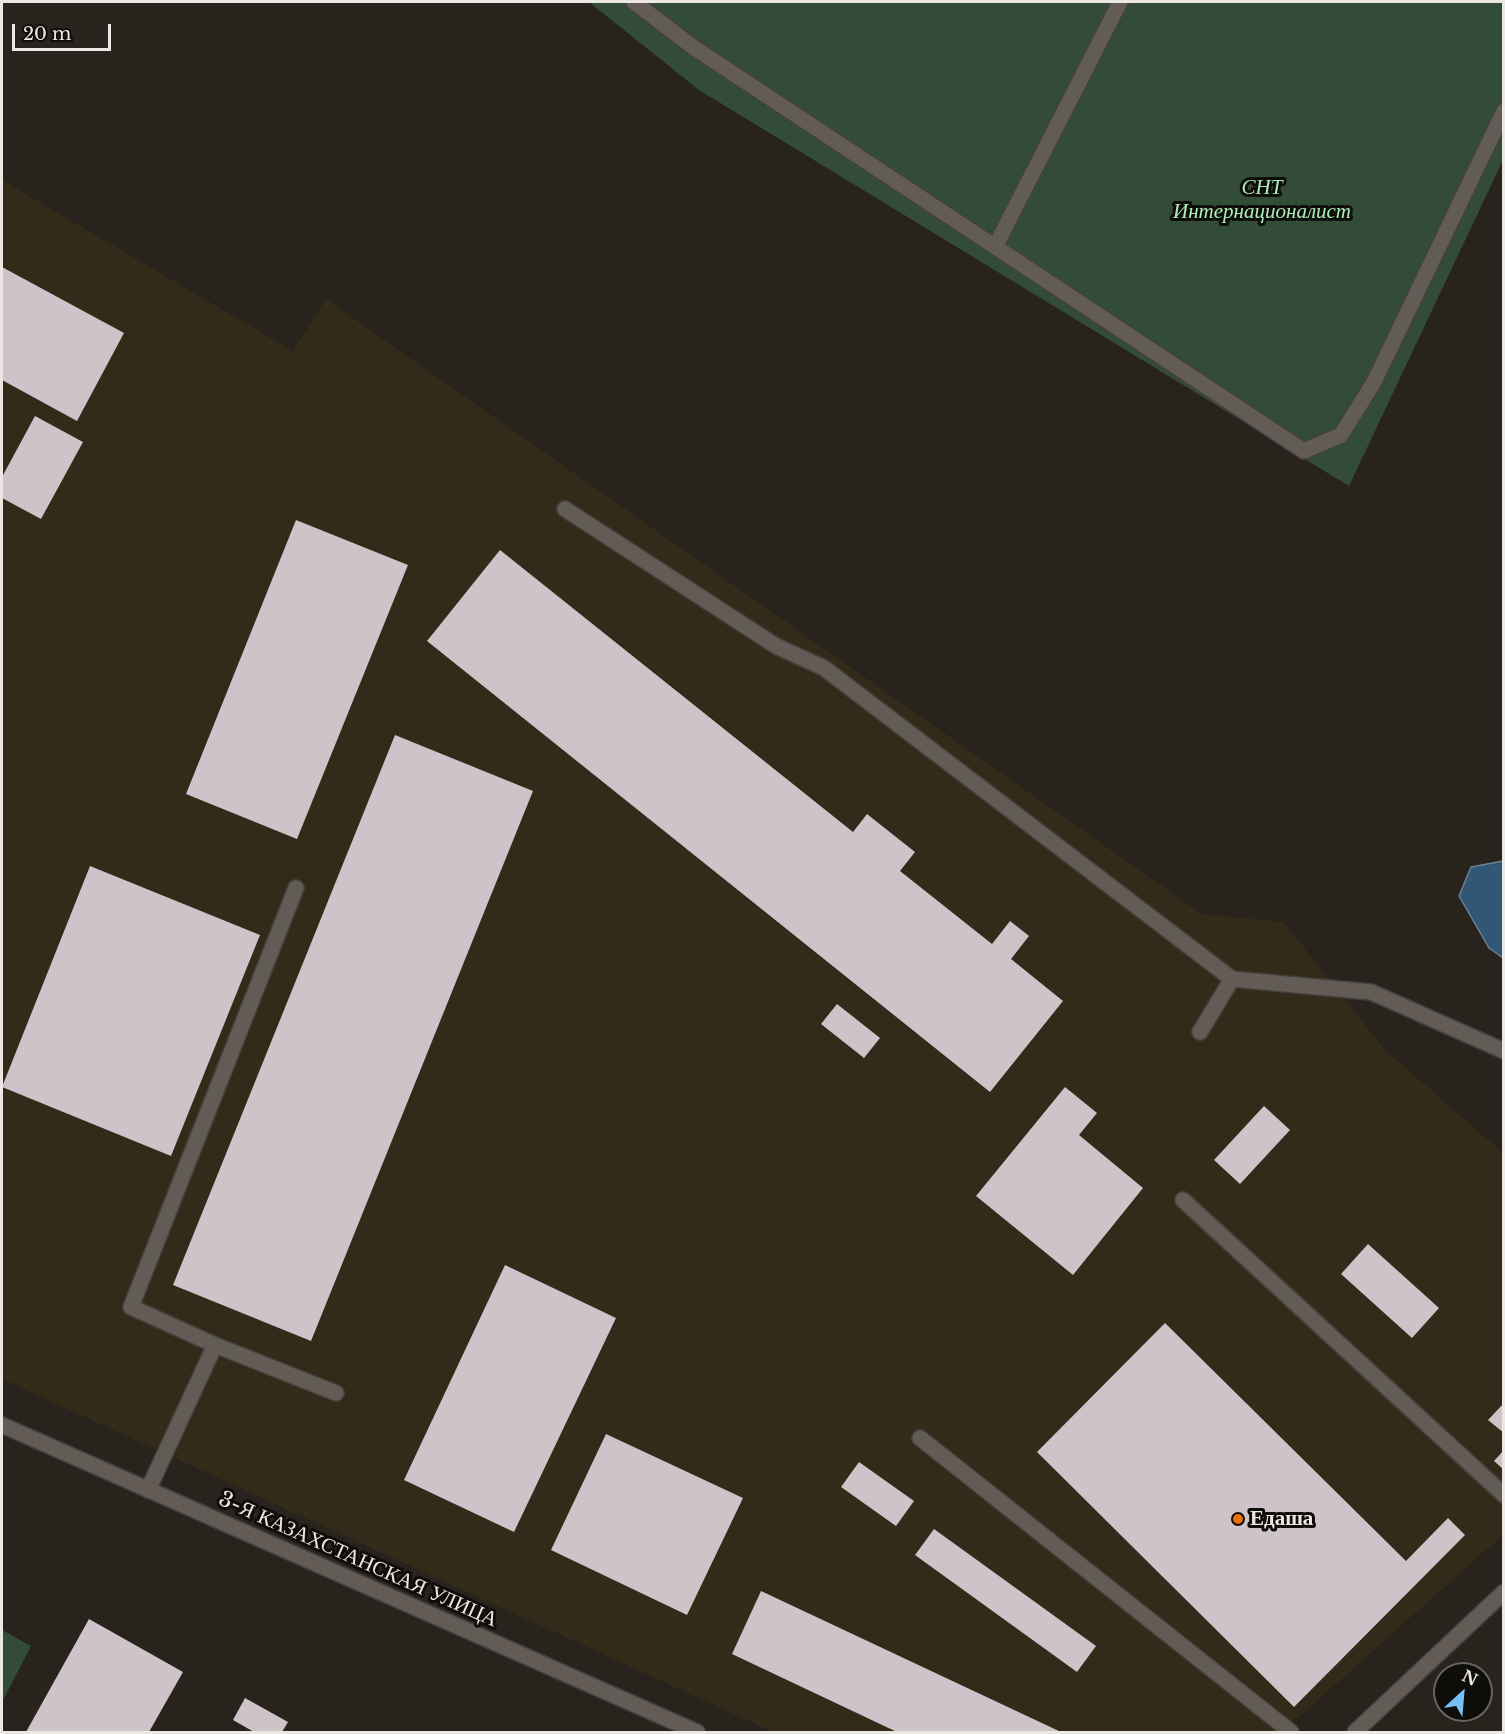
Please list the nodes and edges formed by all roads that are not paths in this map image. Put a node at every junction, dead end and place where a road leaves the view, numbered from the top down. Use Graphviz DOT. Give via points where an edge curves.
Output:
graph roads {
  1 [pos="634,2"];
  2 [pos="1120,2"];
  3 [pos="1503,111"];
  4 [pos="996,245"];
  5 [pos="565,509"];
  6 [pos="296,888"];
  7 [pos="1232,979"];
  8 [pos="1200,1032"];
  9 [pos="1503,1051"];
  10 [pos="1183,1200"];
  11 [pos="214,1345"];
  12 [pos="336,1393"];
  13 [pos="2,1425"];
  14 [pos="920,1438"];
  15 [pos="148,1490"];
  16 [pos="1503,1495"];
  17 [pos="1503,1592"];
  18 [pos="697,1732"];
  19 [pos="1291,1732"];
  20 [pos="1354,1732"];
  1 -- 4 [label="street" via="693,47"];
  2 -- 4 [label="street"];
  3 -- 4 [label="street" via="1374,382 1341,435 1304,451"];
  5 -- 7 [label="street" via="776,646 824,668"];
  6 -- 11 [label="street" via="131,1307"];
  7 -- 8 [label="street"];
  7 -- 9 [label="street" via="1371,992"];
  10 -- 16 [label="street"];
  11 -- 12 [label="street"];
  11 -- 15 [label="street"];
  13 -- 15 [label="street, 3-Я КАЗАХСТАНСКАЯ УЛИЦА"];
  14 -- 19 [label="street"];
  15 -- 18 [label="street, 3-Я КАЗАХСТАНСКАЯ УЛИЦА"];
  17 -- 20 [label="street"];
}
